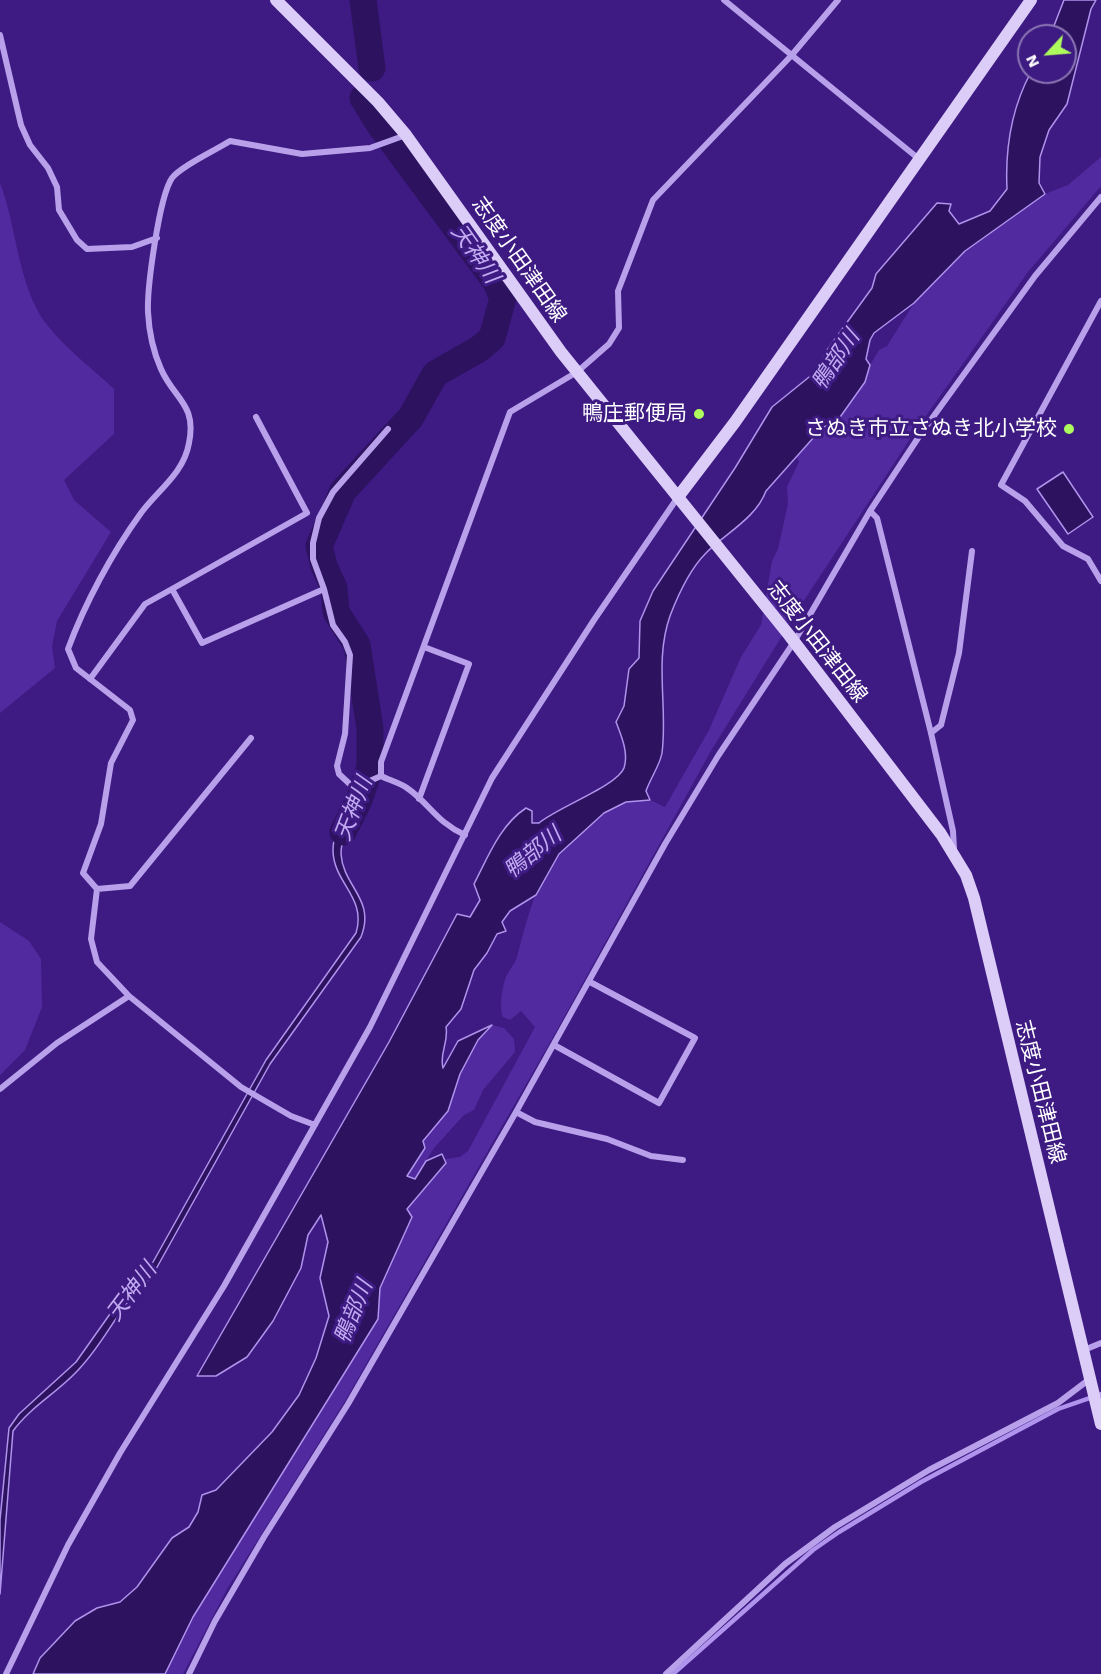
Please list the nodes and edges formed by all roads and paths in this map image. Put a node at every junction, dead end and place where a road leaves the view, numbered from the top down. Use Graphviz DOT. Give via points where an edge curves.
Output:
graph roads {
  1 [pos="276,0"];
  2 [pos="724,0"];
  3 [pos="838,0"];
  4 [pos="1031,0"];
  5 [pos="0,35"];
  6 [pos="791,56"];
  7 [pos="401,137"];
  8 [pos="919,159"];
  9 [pos="1101,197"];
  10 [pos="157,238"];
  11 [pos="1101,301"];
  12 [pos="577,372"];
  13 [pos="256,417"];
  14 [pos="388,429"];
  15 [pos="678,497"];
  16 [pos="870,511"];
  17 [pos="307,513"];
  18 [pos="319,518"];
  19 [pos="972,551"];
  20 [pos="1101,581"];
  21 [pos="172,589"];
  22 [pos="324,589"];
  23 [pos="791,639"];
  24 [pos="426,648"];
  25 [pos="90,679"];
  26 [pos="931,733"];
  27 [pos="251,738"];
  28 [pos="382,776"];
  29 [pos="419,800"];
  30 [pos="465,835"];
  31 [pos="954,855"];
  32 [pos="97,889"];
  33 [pos="590,982"];
  34 [pos="129,996"];
  35 [pos="554,1045"];
  36 [pos="0,1089"];
  37 [pos="516,1112"];
  38 [pos="315,1125"];
  39 [pos="682,1160"];
  40 [pos="1101,1343"];
  41 [pos="1084,1350"];
  42 [pos="1091,1378"];
  43 [pos="1101,1424"];
  44 [pos="6,1674"];
  45 [pos="189,1674"];
  46 [pos="666,1674"];
  1 -- 7 [label="main road, 志度小田津田線" via="378,102"];
  2 -- 6 [label="street"];
  3 -- 6 [label="street"];
  4 -- 8 [label="main road"];
  5 -- 10 [label="street" via="21,124 30,145 48,168 57,187 59,210 77,240 87,249 132,247"];
  6 -- 8 [label="street"];
  6 -- 12 [label="street" via="652,200 618,291 619,328 609,344"];
  7 -- 10 [label="street" via="370,148 302,154 230,141 173,176"];
  7 -- 12 [label="main road, 志度小田津田線"];
  8 -- 15 [label="main road"];
  9 -- 16 [label="street" via="1035,276"];
  10 -- 25 [label="street" via="148,309 151,341 162,372 183,399 190,418 190,443 182,466 141,513 81,614 68,649 76,668"];
  11 -- 20 [label="street" via="1001,486 1024,501 1063,546 1088,559"];
  12 -- 15 [label="main road, 志度小田津田線"];
  12 -- 24 [label="street" via="510,412"];
  13 -- 17 [label="street"];
  14 -- 18 [label="street" via="346,474"];
  15 -- 23 [label="main road, 志度小田津田線"];
  15 -- 30 [label="street" via="529,719 492,778"];
  16 -- 23 [label="street"];
  16 -- 26 [label="street" via="877,518"];
  17 -- 18 [label="street"];
  17 -- 21 [label="street"];
  18 -- 22 [label="street" via="313,559"];
  19 -- 26 [label="street" via="959,653 941,725"];
  21 -- 22 [label="street" via="202,644"];
  21 -- 25 [label="street" via="145,604"];
  22 -- 28 [label="street" via="333,625 350,656 339,774 351,785 360,787"];
  23 -- 31 [label="main road, 志度小田津田線"];
  23 -- 33 [label="street" via="664,843"];
  24 -- 28 [label="street" via="381,762"];
  24 -- 29 [label="street" via="469,664"];
  25 -- 32 [label="street" via="130,710 133,720 111,762 101,824 83,873"];
  26 -- 31 [label="street" via="953,831"];
  27 -- 32 [label="street" via="130,886"];
  28 -- 29 [label="street" via="407,787"];
  29 -- 30 [label="street" via="452,829"];
  30 -- 38 [label="street" via="370,1027"];
  31 -- 41 [label="main road, 志度小田津田線" via="974,898"];
  32 -- 34 [label="street" via="91,939 97,962"];
  33 -- 35 [label="street"];
  33 -- 35 [label="street" via="695,1038 659,1102"];
  34 -- 36 [label="street" via="57,1043"];
  34 -- 38 [label="street" via="244,1090"];
  35 -- 37 [label="street"];
  37 -- 39 [label="street" via="536,1122 607,1138 651,1156"];
  37 -- 45 [label="street" via="348,1404 215,1621"];
  38 -- 44 [label="street" via="224,1286 120,1453 74,1535"];
  40 -- 41 [label="street"];
  41 -- 42 [label="main road, 志度小田津田線"];
  42 -- 43 [label="main road, 志度小田津田線"];
  42 -- 46 [label="street" via="1058,1402 929,1470 835,1527 785,1564"];
}
